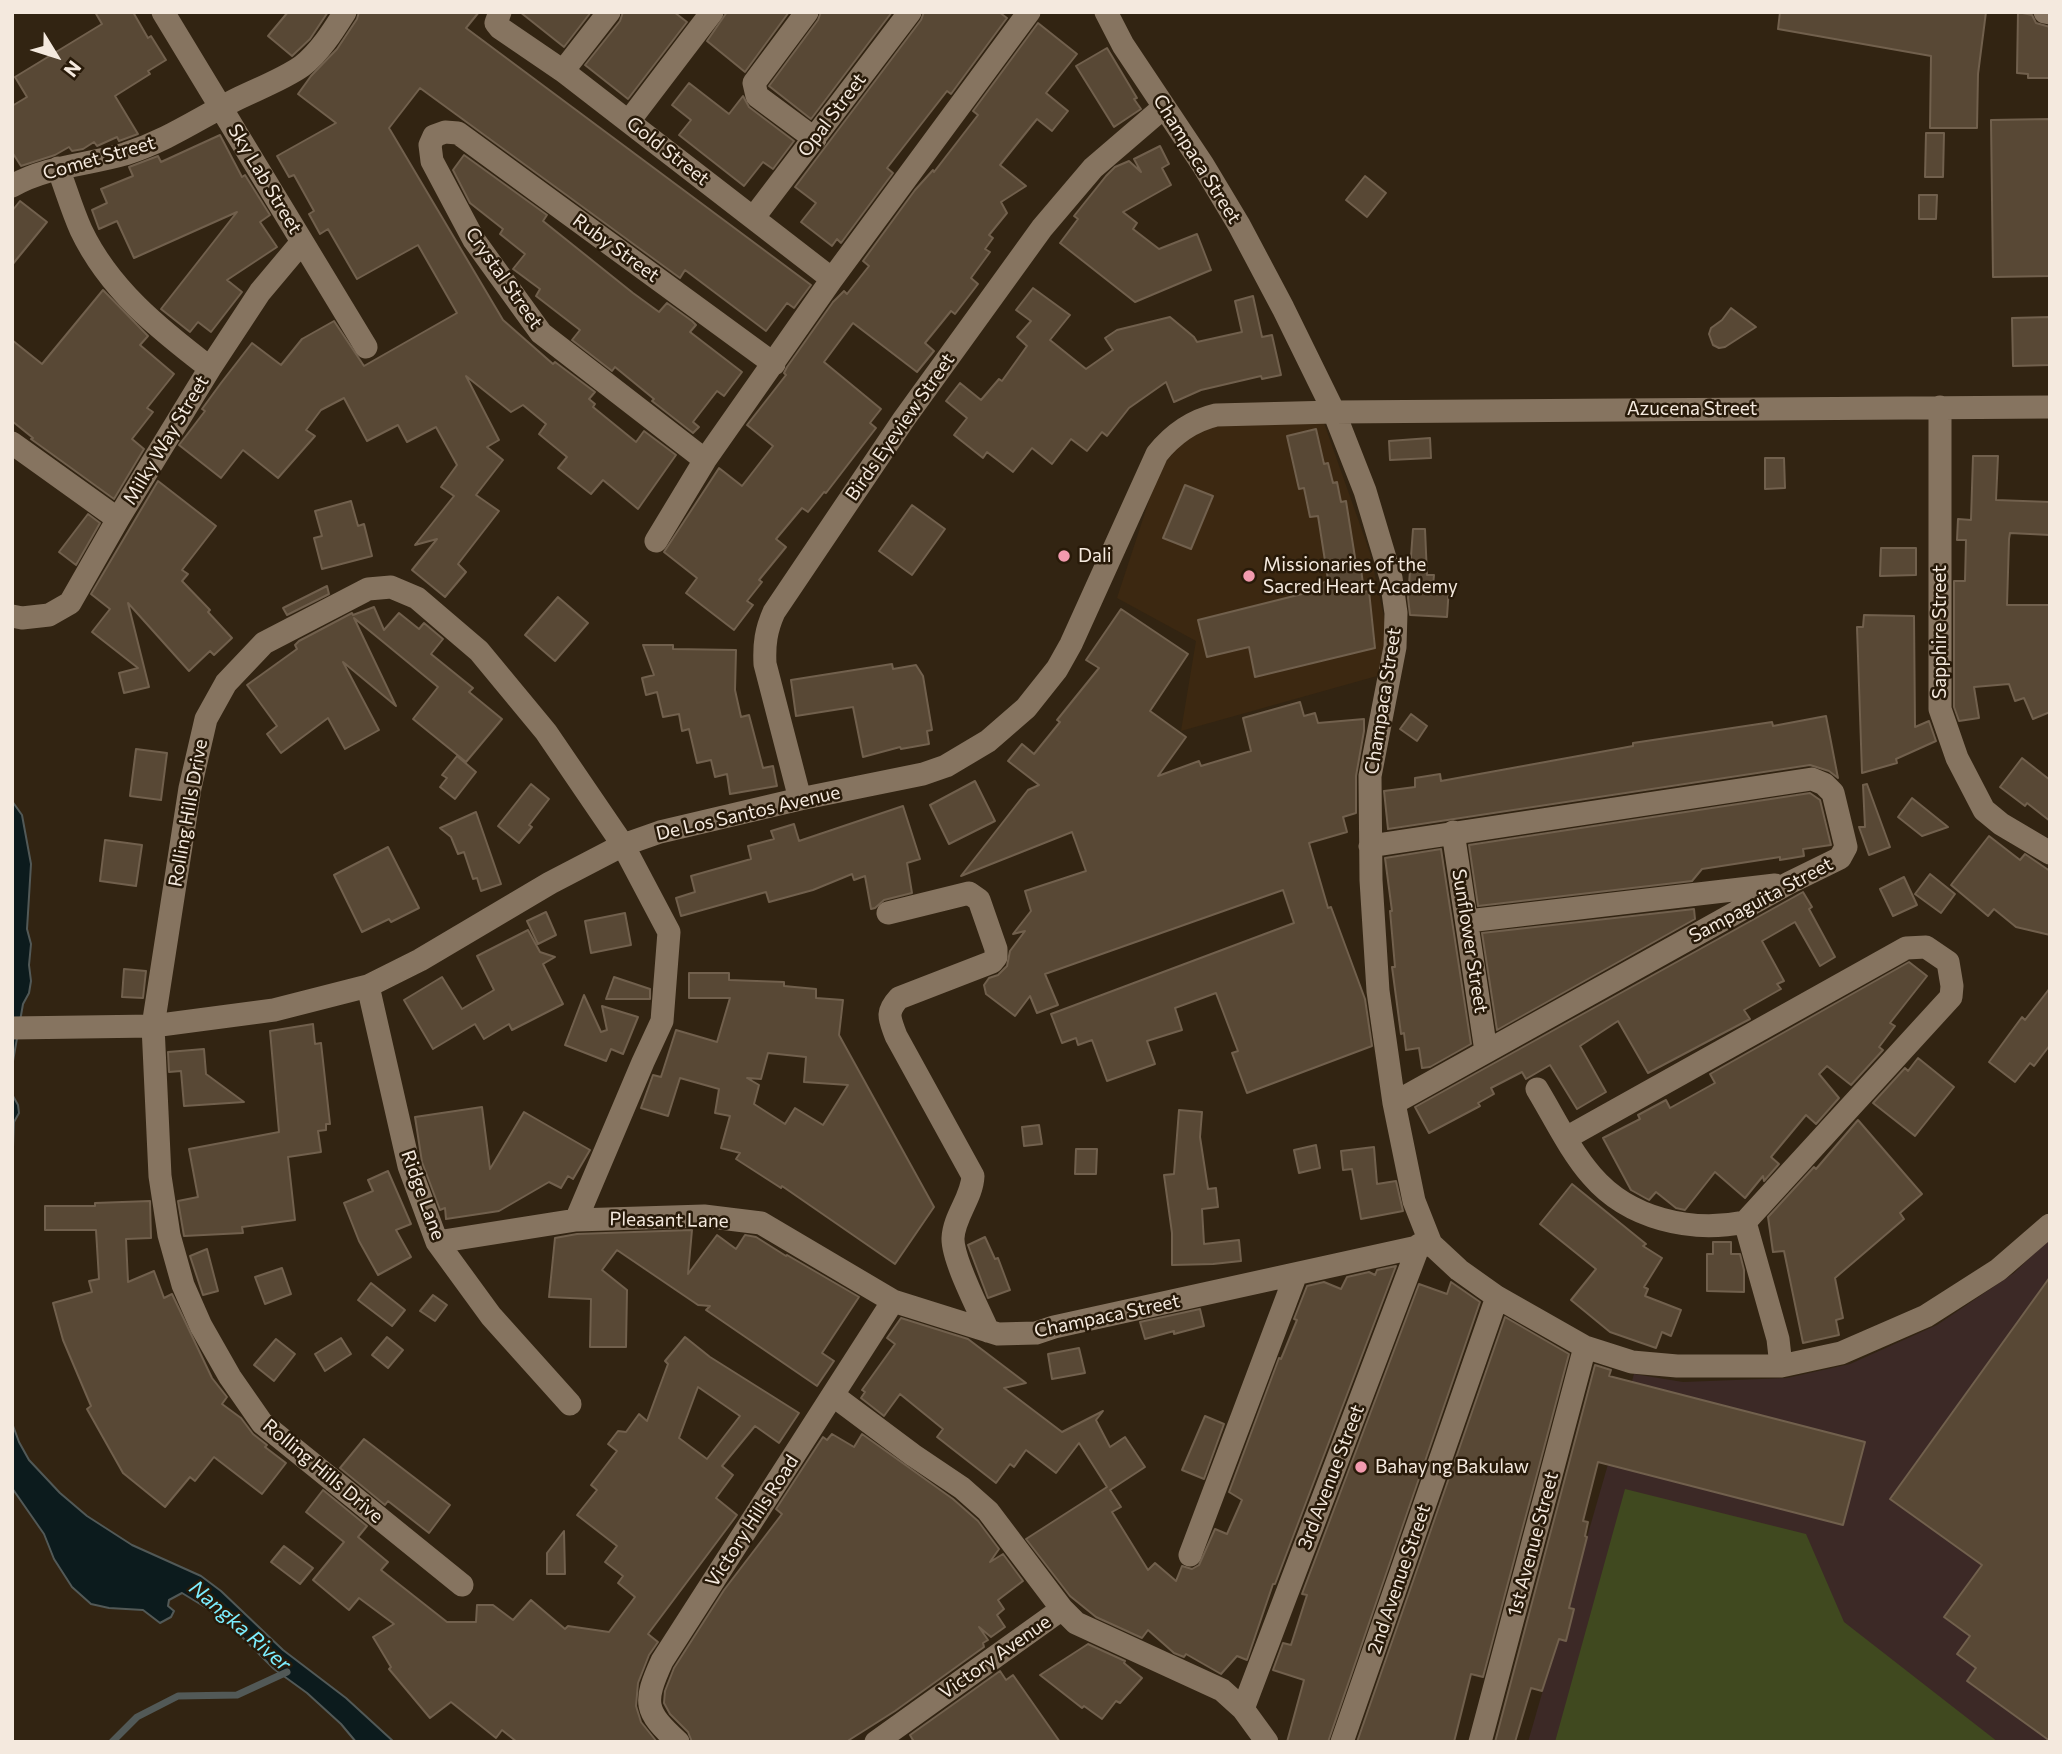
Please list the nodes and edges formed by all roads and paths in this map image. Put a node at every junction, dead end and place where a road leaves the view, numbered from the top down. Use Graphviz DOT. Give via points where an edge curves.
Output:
graph roads {
  1 [pos="163,12"];
  2 [pos="345,12"];
  3 [pos="609,12"];
  4 [pos="712,12"];
  5 [pos="807,12"];
  6 [pos="910,12"];
  7 [pos="1029,12"];
  8 [pos="1106,12"];
  9 [pos="500,20"];
  10 [pos="563,71"];
  11 [pos="222,107"];
  12 [pos="1164,107"];
  13 [pos="629,121"];
  14 [pos="458,133"];
  15 [pos="815,139"];
  16 [pos="58,168"];
  17 [pos="12,186"];
  18 [pos="754,217"];
  19 [pos="302,242"];
  20 [pos="832,279"];
  21 [pos="366,346"];
  22 [pos="774,364"];
  23 [pos="210,369"];
  24 [pos="1940,407"];
  25 [pos="2050,407"];
  26 [pos="1334,412"];
  27 [pos="12,443"];
  28 [pos="705,460"];
  29 [pos="118,519"];
  30 [pos="656,541"];
  31 [pos="17,617"];
  32 [pos="800,799"];
  33 [pos="1453,832"];
  34 [pos="623,845"];
  35 [pos="1370,846"];
  36 [pos="2050,853"];
  37 [pos="1788,883"];
  38 [pos="888,913"];
  39 [pos="1468,921"];
  40 [pos="368,986"];
  41 [pos="153,1026"];
  42 [pos="12,1028"];
  43 [pos="1486,1051"];
  44 [pos="1537,1088"];
  45 [pos="1394,1103"];
  46 [pos="1566,1139"];
  47 [pos="576,1220"];
  48 [pos="1745,1222"];
  49 [pos="761,1223"];
  50 [pos="2050,1225"];
  51 [pos="437,1241"];
  52 [pos="1425,1244"];
  53 [pos="1296,1273"];
  54 [pos="1497,1297"];
  55 [pos="893,1301"];
  56 [pos="988,1331"];
  57 [pos="1585,1347"];
  58 [pos="1781,1366"];
  59 [pos="834,1396"];
  60 [pos="570,1404"];
  61 [pos="1190,1555"];
  62 [pos="462,1585"];
  63 [pos="1062,1609"];
  64 [pos="1244,1709"];
  65 [pos="678,1742"];
  66 [pos="876,1742"];
  67 [pos="1267,1742"];
  68 [pos="1342,1742"];
  69 [pos="1480,1742"];
  1 -- 11 [label="street, Sky Lab Street"];
  2 -- 11 [label="street, Comet Street" via="326,41 301,66"];
  3 -- 10 [label="street"];
  4 -- 13 [label="street"];
  5 -- 15 [label="street" via="754,83 754,90"];
  6 -- 15 [label="street, Opal Street"];
  7 -- 20 [label="street"];
  8 -- 12 [label="street, Champaca Street"];
  9 -- 10 [label="street, Gold Street"];
  10 -- 13 [label="street, Gold Street"];
  11 -- 16 [label="street, Comet Street" via="155,144"];
  11 -- 19 [label="street, Sky Lab Street"];
  12 -- 26 [label="street, Champaca Street" via="1239,225"];
  12 -- 32 [label="street, Birds Eyeview Street" via="1093,168 1042,228 904,419 774,612 764,645 765,664"];
  13 -- 18 [label="street, Gold Street"];
  14 -- 22 [label="street, Ruby Street"];
  14 -- 28 [label="street, Crystal Street" via="434,136 429,145 432,161 474,240 541,333"];
  15 -- 18 [label="street, Opal Street"];
  16 -- 17 [label="street, Comet Street"];
  16 -- 23 [label="street" via="99,262 160,330"];
  18 -- 20 [label="street, Gold Street"];
  19 -- 21 [label="street, Sky Lab Street"];
  19 -- 23 [label="street, Milky Way Street" via="260,292"];
  20 -- 22 [label="street"];
  22 -- 28 [label="street"];
  23 -- 29 [label="street, Milky Way Street"];
  24 -- 25 [label="street, Azucena Street"];
  24 -- 26 [label="street, Azucena Street"];
  24 -- 36 [label="street, Sapphire Street" via="1940,709 1957,758 1984,810"];
  26 -- 32 [label="street, De Los Santos Avenue" via="1216,415 1179,430 1149,469 1071,644 1018,716 946,766"];
  26 -- 35 [label="street, Champaca Street" via="1365,491 1391,578 1396,613 1395,647 1370,776"];
  27 -- 29 [label="street"];
  28 -- 30 [label="street"];
  29 -- 31 [label="street, Milky Way Street" via="70,603 49,615"];
  32 -- 34 [label="street, De Los Santos Avenue"];
  33 -- 35 [label="street, Sampaguita Street"];
  33 -- 37 [label="street, Sampaguita Street" via="1812,779 1833,793 1846,847 1840,858"];
  33 -- 39 [label="street, Sunflower Street"];
  34 -- 40 [label="street, De Los Santos Avenue"];
  34 -- 41 [label="street, Rolling Hills Drive" via="546,732 479,651 418,597 391,587 368,589 264,643 226,683 206,719 190,788"];
  34 -- 47 [label="street, Rolling Hills Drive" via="669,932 662,1021"];
  35 -- 45 [label="street, Champaca Street" via="1378,991"];
  37 -- 39 [label="street"];
  37 -- 43 [label="street, Sampaguita Street"];
  38 -- 56 [label="street" via="969,893 979,900 996,949 992,962 899,998 890,1017 973,1176 953,1239"];
  39 -- 43 [label="street, Sunflower Street"];
  40 -- 41 [label="street, De Los Santos Avenue" via="274,1010"];
  40 -- 51 [label="street, Ridge Lane" via="409,1166"];
  41 -- 42 [label="street, De Los Santos Avenue"];
  41 -- 62 [label="street, Rolling Hills Drive" via="160,1177 169,1235 201,1326 262,1423"];
  43 -- 45 [label="street, Sampaguita Street"];
  44 -- 46 [label="street"];
  45 -- 52 [label="street, Champaca Street"];
  46 -- 48 [label="street" via="1592,1176 1622,1202 1655,1218 1720,1227"];
  46 -- 48 [label="street" via="1906,948 1926,947 1948,962 1951,997"];
  47 -- 49 [label="street, Pleasant Lane" via="704,1216"];
  47 -- 51 [label="street"];
  48 -- 58 [label="street" via="1778,1339"];
  49 -- 55 [label="street, Champaca Street"];
  50 -- 58 [label="street, Champaca Street" via="1998,1270 1927,1316 1841,1353"];
  51 -- 60 [label="street, Ridge Lane" via="498,1324"];
  52 -- 53 [label="street, Champaca Street"];
  52 -- 54 [label="street, Champaca Street"];
  52 -- 64 [label="street, 3rd Avenue Street"];
  53 -- 56 [label="street, Champaca Street" via="1036,1333"];
  53 -- 61 [label="street"];
  54 -- 57 [label="street, Champaca Street"];
  54 -- 68 [label="street, 2nd Avenue Street"];
  55 -- 56 [label="street, Champaca Street"];
  55 -- 59 [label="street, Victory Hills Road"];
  57 -- 58 [label="street, Champaca Street" via="1632,1362"];
  57 -- 69 [label="street, 1st Avenue Street"];
  59 -- 63 [label="street, Victory Avenue" via="988,1511"];
  59 -- 65 [label="street, Victory Hills Road" via="662,1661 648,1698 656,1721"];
  63 -- 64 [label="street" via="1076,1622 1222,1690"];
  63 -- 66 [label="street, Victory Avenue"];
  64 -- 67 [label="street"];
}
